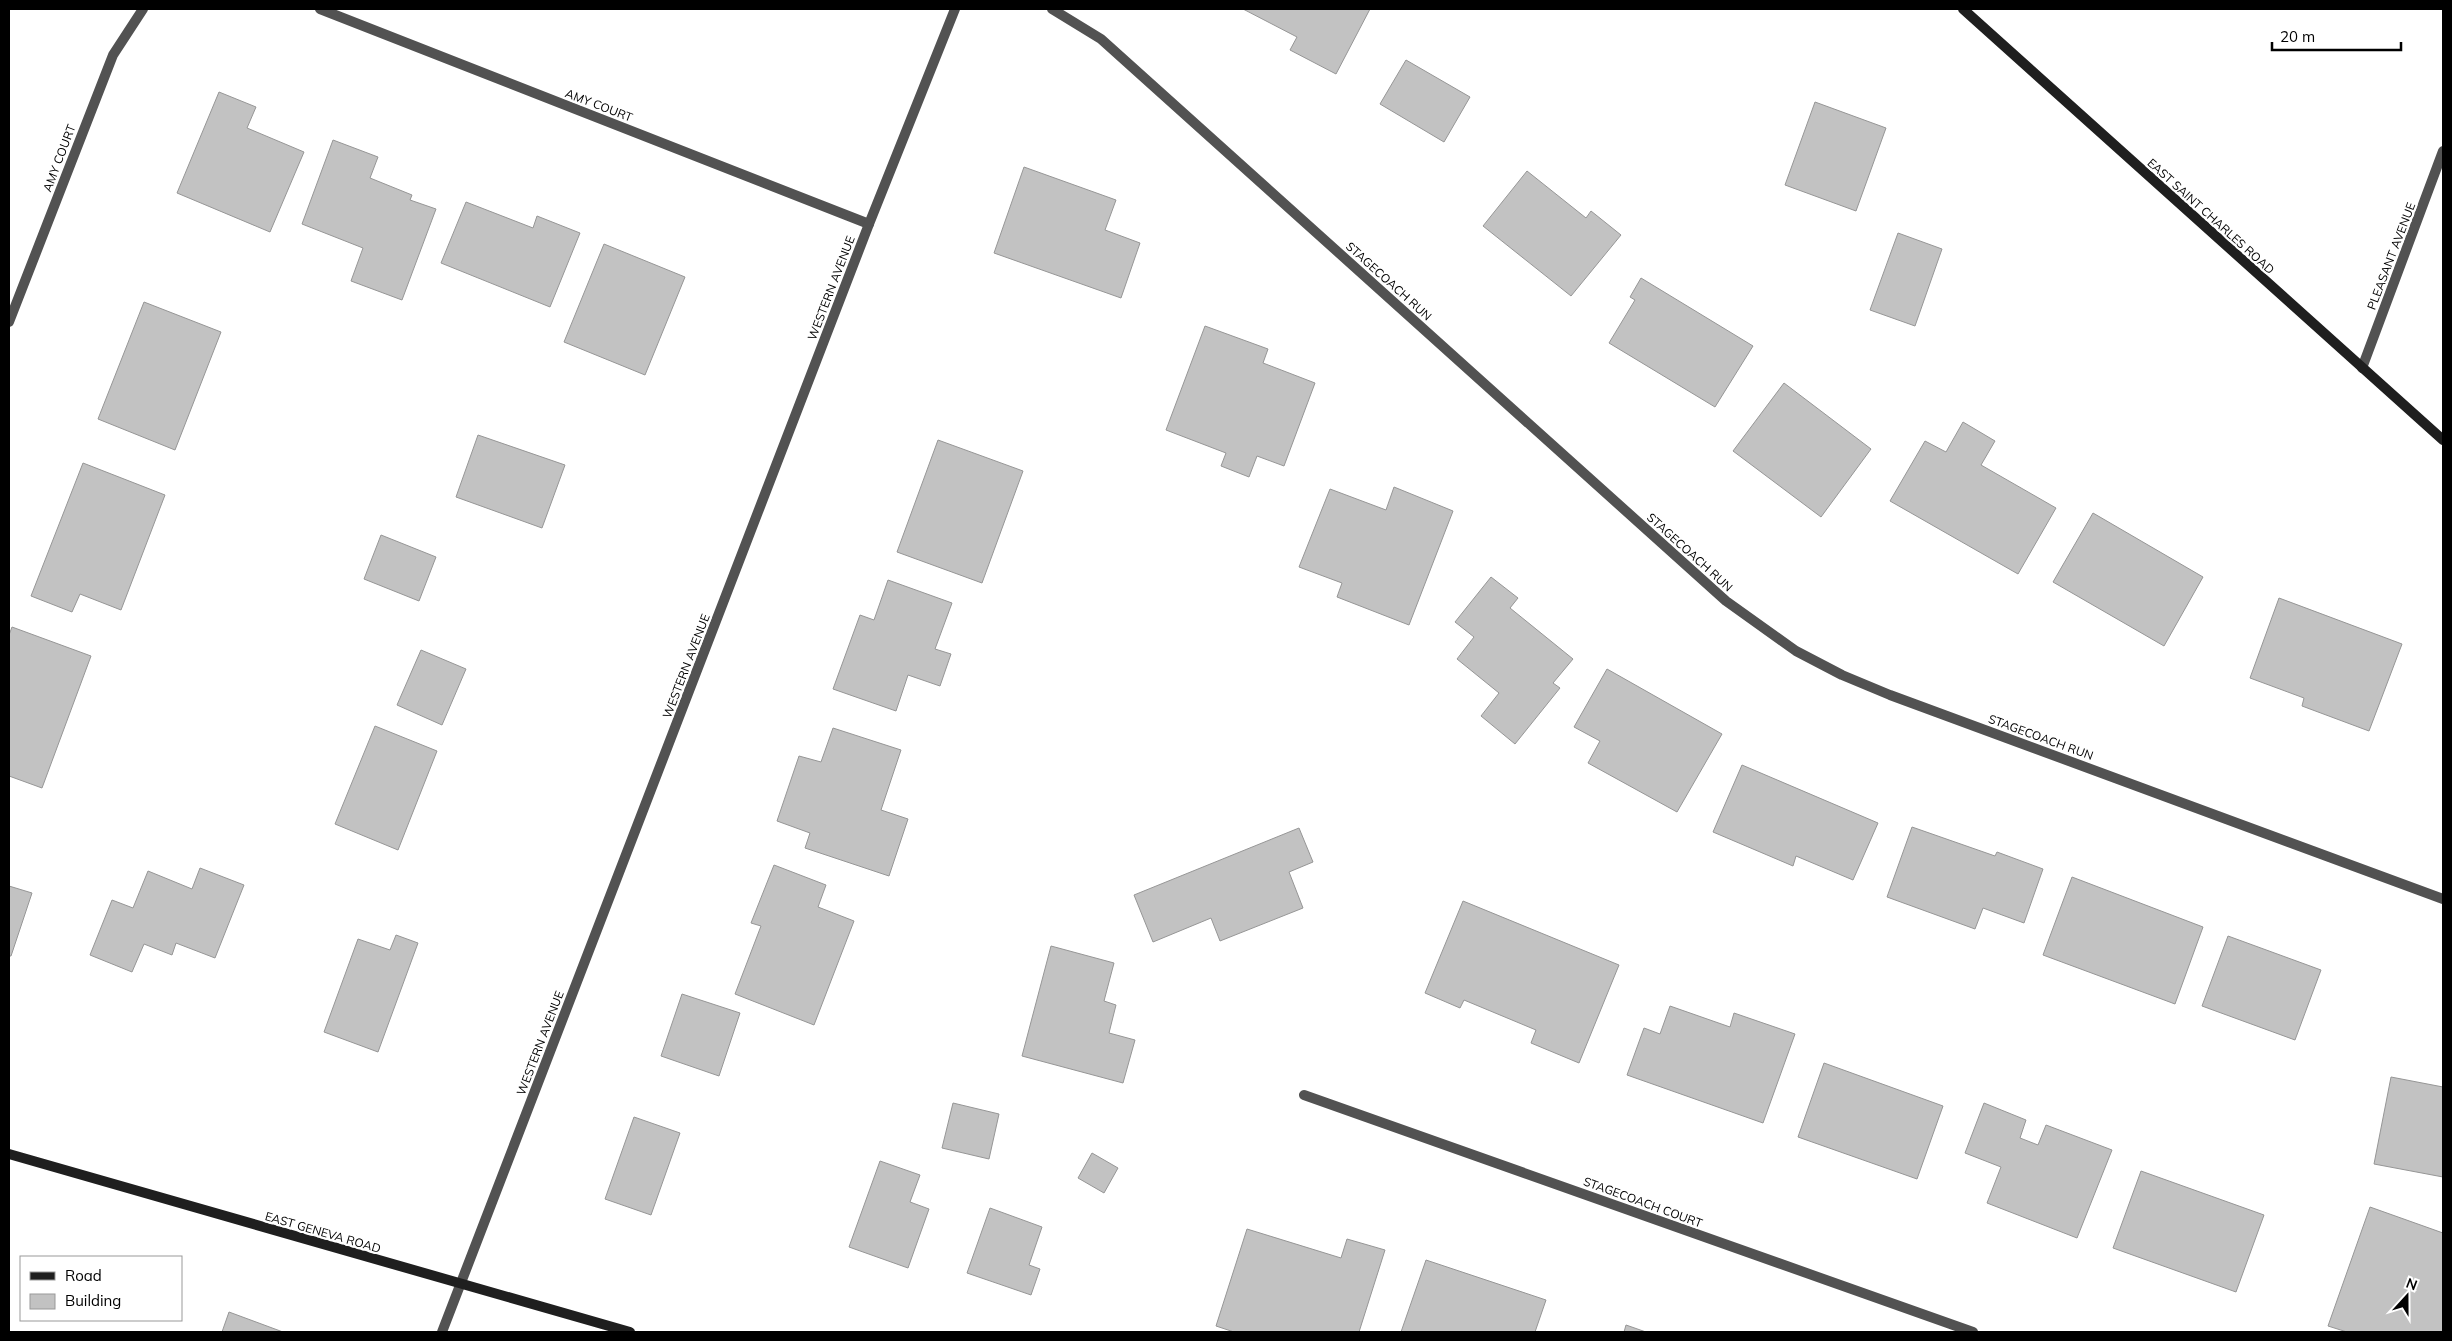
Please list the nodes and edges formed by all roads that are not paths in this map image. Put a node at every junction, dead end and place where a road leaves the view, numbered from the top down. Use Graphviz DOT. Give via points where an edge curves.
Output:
graph roads {
  1 [pos="143,9"];
  2 [pos="320,9"];
  3 [pos="955,9"];
  4 [pos="1052,9"];
  5 [pos="1963,9"];
  6 [pos="2443,152"];
  7 [pos="869,224"];
  8 [pos="9,322"];
  9 [pos="2362,368"];
  10 [pos="2443,440"];
  11 [pos="2443,899"];
  12 [pos="1304,1095"];
  13 [pos="9,1154"];
  14 [pos="460,1284"];
  15 [pos="442,1332"];
  16 [pos="630,1332"];
  17 [pos="1972,1332"];
  1 -- 8 [label="street, AMY COURT" via="113,56"];
  2 -- 7 [label="street, AMY COURT"];
  3 -- 7 [label="street, WESTERN AVENUE"];
  4 -- 11 [label="street, STAGECOACH RUN" via="1101,38 1726,601 1796,651 1842,676 1890,695"];
  5 -- 9 [label="street, EAST SAINT CHARLES ROAD"];
  6 -- 9 [label="street, PLEASANT AVENUE"];
  7 -- 14 [label="street, WESTERN AVENUE"];
  9 -- 10 [label="street, EAST SAINT CHARLES ROAD"];
  12 -- 17 [label="street, STAGECOACH COURT"];
  13 -- 14 [label="street, EAST GENEVA ROAD"];
  14 -- 15 [label="street, WESTERN AVENUE"];
  14 -- 16 [label="street, EAST GENEVA ROAD"];
}
